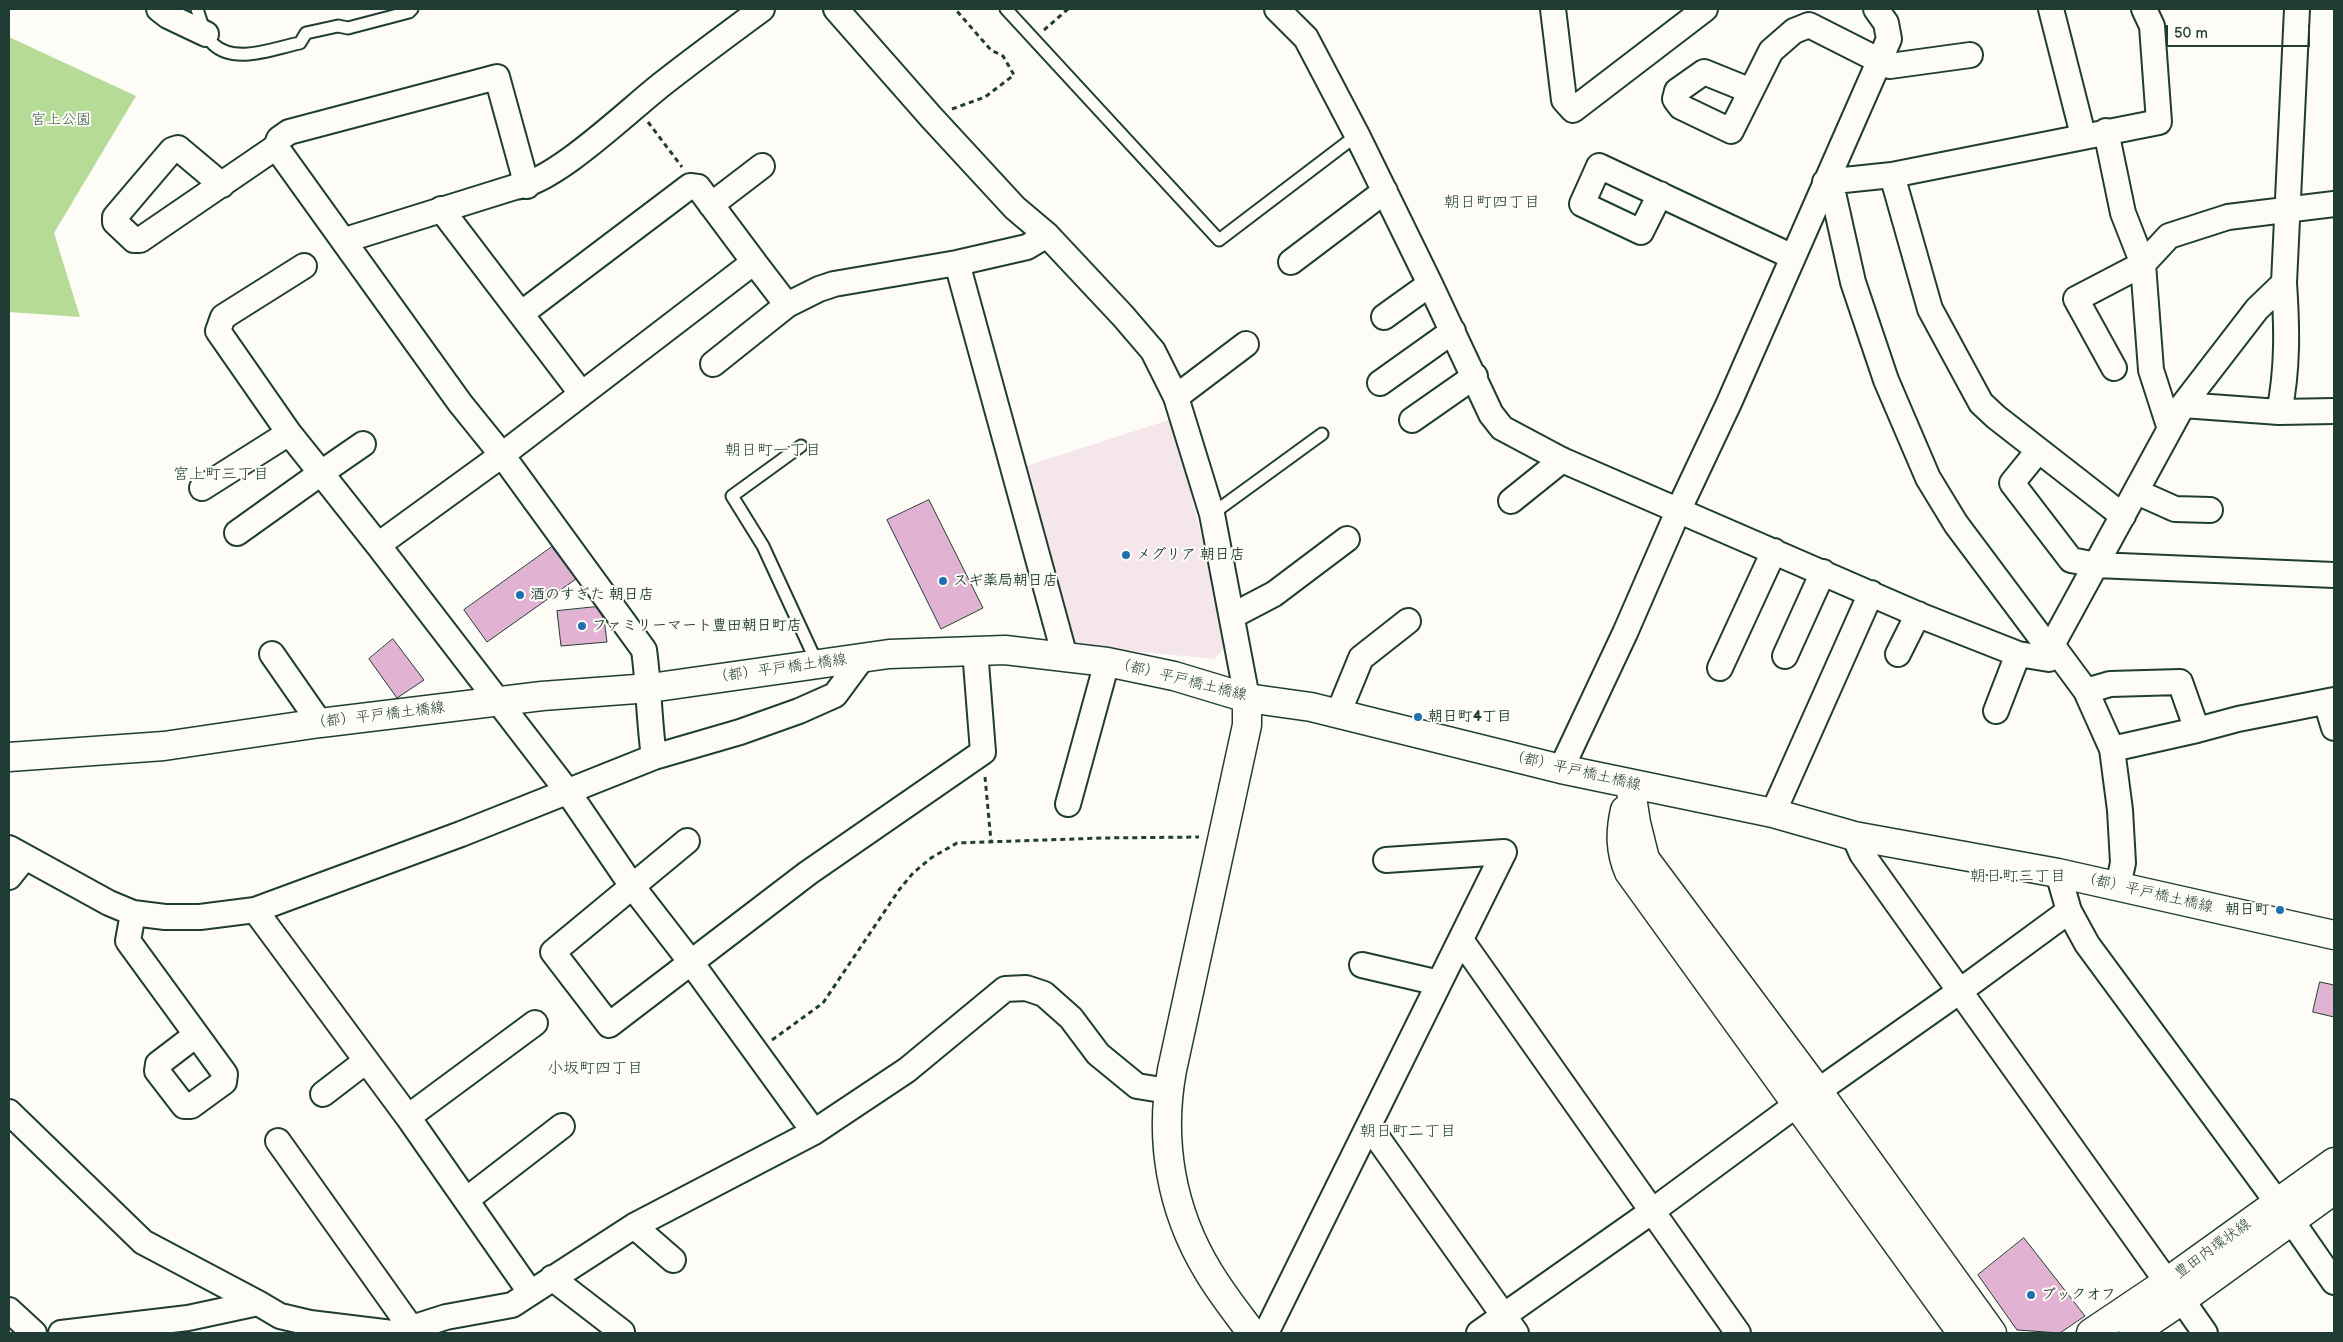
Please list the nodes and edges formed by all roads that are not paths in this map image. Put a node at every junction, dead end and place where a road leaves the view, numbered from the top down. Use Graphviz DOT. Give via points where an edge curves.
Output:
graph roads {
  1 [pos="159,9"];
  2 [pos="197,9"];
  3 [pos="412,9"];
  4 [pos="762,9"];
  5 [pos="836,9"];
  6 [pos="1006,9"];
  7 [pos="1277,9"];
  8 [pos="1553,9"];
  9 [pos="1876,9"];
  10 [pos="2051,9"];
  11 [pos="2144,9"];
  12 [pos="2297,9"];
  13 [pos="1696,11"];
  14 [pos="206,34"];
  15 [pos="1970,55"];
  16 [pos="1879,59"];
  17 [pos="1751,91"];
  18 [pos="2095,133"];
  19 [pos="1357,135"];
  20 [pos="276,147"];
  21 [pos="762,166"];
  22 [pos="1892,175"];
  23 [pos="1825,182"];
  24 [pos="222,185"];
  25 [pos="528,186"];
  26 [pos="1386,191"];
  27 [pos="1660,194"];
  28 [pos="704,196"];
  29 [pos="2334,204"];
  30 [pos="2288,208"];
  31 [pos="441,209"];
  32 [pos="1047,235"];
  33 [pos="345,240"];
  34 [pos="1793,256"];
  35 [pos="754,262"];
  36 [pos="1291,262"];
  37 [pos="957,263"];
  38 [pos="2143,264"];
  39 [pos="304,266"];
  40 [pos="2284,283"];
  41 [pos="1430,284"];
  42 [pos="787,305"];
  43 [pos="522,313"];
  44 [pos="1384,316"];
  45 [pos="1453,331"];
  46 [pos="1246,344"];
  47 [pos="712,364"];
  48 [pos="2114,368"];
  49 [pos="1475,376"];
  50 [pos="1380,383"];
  51 [pos="581,393"];
  52 [pos="1176,397"];
  53 [pos="2183,405"];
  54 [pos="2334,411"];
  55 [pos="2278,412"];
  56 [pos="1412,420"];
  57 [pos="2170,429"];
  58 [pos="289,433"];
  59 [pos="1322,434"];
  60 [pos="363,444"];
  61 [pos="801,446"];
  62 [pos="2038,451"];
  63 [pos="502,455"];
  64 [pos="1562,460"];
  65 [pos="321,474"];
  66 [pos="202,488"];
  67 [pos="2137,492"];
  68 [pos="1511,501"];
  69 [pos="1679,510"];
  70 [pos="2210,510"];
  71 [pos="1212,514"];
  72 [pos="2123,516"];
  73 [pos="237,533"];
  74 [pos="1347,539"];
  75 [pos="378,545"];
  76 [pos="1774,551"];
  77 [pos="2096,564"];
  78 [pos="1823,572"];
  79 [pos="2334,575"];
  80 [pos="1871,593"];
  81 [pos="1918,614"];
  82 [pos="1232,616"];
  83 [pos="1408,621"];
  84 [pos="2052,645"];
  85 [pos="975,650"];
  86 [pos="272,654"];
  87 [pos="1898,654"];
  88 [pos="2018,654"];
  89 [pos="1785,656"];
  90 [pos="864,657"];
  91 [pos="1065,657"];
  92 [pos="1107,662"];
  93 [pos="817,663"];
  94 [pos="1720,668"];
  95 [pos="650,688"];
  96 [pos="2086,691"];
  97 [pos="1247,698"];
  98 [pos="2330,701"];
  99 [pos="497,702"];
  100 [pos="1996,711"];
  101 [pos="1338,714"];
  102 [pos="320,722"];
  103 [pos="2334,728"];
  104 [pos="2197,730"];
  105 [pos="2112,749"];
  106 [pos="9,757"];
  107 [pos="654,757"];
  108 [pos="1561,769"];
  109 [pos="1630,784"];
  110 [pos="568,792"];
  111 [pos="1068,804"];
  112 [pos="1773,813"];
  113 [pos="1854,836"];
  114 [pos="687,841"];
  115 [pos="17,853"];
  116 [pos="1386,860"];
  117 [pos="2058,873"];
  118 [pos="9,876"];
  119 [pos="632,886"];
  120 [pos="2118,886"];
  121 [pos="255,910"];
  122 [pos="2069,911"];
  123 [pos="133,913"];
  124 [pos="2334,935"];
  125 [pos="1461,940"];
  126 [pos="690,961"];
  127 [pos="1362,965"];
  128 [pos="1439,983"];
  129 [pos="1960,991"];
  130 [pos="535,1023"];
  131 [pos="196,1035"];
  132 [pos="366,1061"];
  133 [pos="1168,1092"];
  134 [pos="323,1094"];
  135 [pos="1807,1098"];
  136 [pos="9,1112"];
  137 [pos="408,1117"];
  138 [pos="562,1126"];
  139 [pos="1369,1126"];
  140 [pos="814,1132"];
  141 [pos="278,1142"];
  142 [pos="2334,1162"];
  143 [pos="2334,1190"];
  144 [pos="466,1200"];
  145 [pos="2284,1211"];
  146 [pos="1651,1212"];
  147 [pos="634,1226"];
  148 [pos="673,1260"];
  149 [pos="552,1278"];
  150 [pos="2334,1282"];
  151 [pos="2175,1291"];
  152 [pos="530,1292"];
  153 [pos="258,1303"];
  154 [pos="9,1310"];
  155 [pos="1510,1324"];
  156 [pos="409,1330"];
  157 [pos="622,1332"];
  158 [pos="34,1333"];
  159 [pos="61,1333"];
  160 [pos="1252,1333"];
  161 [pos="1266,1333"];
  162 [pos="1479,1333"];
  163 [pos="1738,1333"];
  164 [pos="1962,1333"];
  165 [pos="1992,1333"];
  166 [pos="2091,1333"];
  167 [pos="2133,1333"];
  168 [pos="2205,1333"];
  1 -- 14 [label="street"];
  2 -- 14 [label="lane"];
  3 -- 14 [label="lane" via="348,28 338,26 306,34 300,43 236,56 213,45"];
  4 -- 25 [label="street" via="573,157"];
  5 -- 32 [label="street" via="931,117 1016,208"];
  6 -- 19 [label="lane" via="1219,240"];
  7 -- 19 [label="street" via="1306,38"];
  8 -- 13 [label="street" via="1564,100 1573,110"];
  9 -- 16 [label="street" via="1886,24 1889,39"];
  10 -- 18 [label="street"];
  11 -- 18 [label="street" via="2152,26 2159,122"];
  12 -- 30 [label="street"];
  15 -- 16 [label="street" via="1890,66"];
  16 -- 17 [label="street" via="1809,25 1794,31 1771,51"];
  16 -- 23 [label="street"];
  18 -- 22 [label="street"];
  18 -- 38 [label="street"];
  19 -- 26 [label="street"];
  20 -- 24 [label="street"];
  20 -- 25 [label="street" via="279,139 289,132 497,77"];
  20 -- 33 [label="street"];
  21 -- 28 [label="street"];
  22 -- 23 [label="street"];
  22 -- 62 [label="street" via="1930,309 1981,403"];
  23 -- 34 [label="street"];
  23 -- 84 [label="street" via="1834,197 1853,282 1886,380 1928,478 1956,524 2042,640"];
  25 -- 31 [label="street"];
  26 -- 36 [label="street"];
  26 -- 41 [label="street"];
  27 -- 34 [label="street"];
  28 -- 35 [label="street"];
  28 -- 43 [label="street" via="690,186 683,189"];
  29 -- 30 [label="street"];
  30 -- 38 [label="street" via="2228,216 2169,236"];
  30 -- 40 [label="street"];
  31 -- 33 [label="street"];
  31 -- 43 [label="street"];
  32 -- 37 [label="street" via="1027,246"];
  32 -- 52 [label="street" via="1148,345"];
  33 -- 63 [label="street" via="460,403"];
  34 -- 69 [label="street"];
  35 -- 42 [label="street"];
  35 -- 51 [label="street"];
  37 -- 42 [label="street" via="834,284"];
  37 -- 91 [label="street"];
  38 -- 48 [label="street" via="2076,299"];
  38 -- 57 [label="street" via="2151,370"];
  39 -- 58 [label="street" via="223,316 218,331"];
  40 -- 53 [label="street" via="2257,310"];
  40 -- 55 [label="street" via="2284,378"];
  41 -- 44 [label="street"];
  41 -- 45 [label="street"];
  42 -- 47 [label="street"];
  43 -- 51 [label="street"];
  45 -- 49 [label="street"];
  45 -- 50 [label="street"];
  46 -- 52 [label="street"];
  49 -- 56 [label="street"];
  49 -- 64 [label="street" via="1491,414 1502,428"];
  51 -- 63 [label="street"];
  52 -- 71 [label="street"];
  53 -- 55 [label="street"];
  53 -- 57 [label="street"];
  54 -- 55 [label="street"];
  57 -- 67 [label="street"];
  58 -- 65 [label="street"];
  58 -- 66 [label="street"];
  59 -- 71 [label="lane"];
  60 -- 65 [label="street"];
  61 -- 93 [label="lane" via="732,496 763,546"];
  62 -- 72 [label="street"];
  62 -- 77 [label="street" via="2012,483 2071,560"];
  63 -- 75 [label="street"];
  63 -- 95 [label="street" via="644,650"];
  64 -- 68 [label="street"];
  64 -- 69 [label="street"];
  65 -- 73 [label="street"];
  65 -- 75 [label="street"];
  67 -- 70 [label="street" via="2175,509"];
  67 -- 72 [label="street"];
  69 -- 76 [label="street"];
  69 -- 108 [label="street"];
  71 -- 82 [label="street"];
  72 -- 77 [label="street"];
  74 -- 82 [label="street" via="1274,594"];
  75 -- 99 [label="street"];
  76 -- 78 [label="street"];
  76 -- 94 [label="street"];
  77 -- 79 [label="street"];
  77 -- 84 [label="street"];
  78 -- 80 [label="street"];
  78 -- 89 [label="street"];
  80 -- 81 [label="street"];
  80 -- 112 [label="street"];
  81 -- 87 [label="street"];
  81 -- 88 [label="street"];
  82 -- 97 [label="street"];
  83 -- 101 [label="street" via="1361,658"];
  84 -- 88 [label="street" via="2049,659"];
  84 -- 96 [label="street"];
  85 -- 90 [label="street, （都）平戸橋土橋線"];
  85 -- 91 [label="street, （都）平戸橋土橋線"];
  85 -- 126 [label="street" via="983,752 808,873"];
  86 -- 102 [label="street"];
  88 -- 100 [label="street"];
  90 -- 93 [label="street, （都）平戸橋土橋線"];
  90 -- 107 [label="street" via="835,695 740,732"];
  91 -- 92 [label="street, （都）平戸橋土橋線"];
  92 -- 97 [label="street, （都）平戸橋土橋線" via="1174,676"];
  92 -- 111 [label="street"];
  93 -- 95 [label="street, （都）平戸橋土橋線"];
  95 -- 99 [label="street, （都）平戸橋土橋線"];
  95 -- 107 [label="street"];
  96 -- 104 [label="street" via="2110,684 2180,682"];
  96 -- 105 [label="street"];
  97 -- 101 [label="street, （都）平戸橋土橋線"];
  97 -- 133 [label="street" via="1247,725"];
  98 -- 103 [label="street"];
  98 -- 104 [label="street"];
  99 -- 102 [label="street, （都）平戸橋土橋線"];
  99 -- 110 [label="street"];
  101 -- 108 [label="street, （都）平戸橋土橋線"];
  102 -- 106 [label="street, （都）平戸橋土橋線" via="164,746"];
  104 -- 105 [label="street"];
  105 -- 120 [label="street" via="2123,864"];
  107 -- 110 [label="street"];
  108 -- 109 [label="street, （都）平戸橋土橋線"];
  109 -- 112 [label="street, （都）平戸橋土橋線"];
  109 -- 135 [label="street" via="1645,859"];
  110 -- 119 [label="street"];
  110 -- 121 [label="street"];
  112 -- 113 [label="street, （都）平戸橋土橋線"];
  113 -- 117 [label="street, （都）平戸橋土橋線"];
  113 -- 129 [label="street" via="1862,854"];
  114 -- 119 [label="street"];
  115 -- 118 [label="street"];
  115 -- 123 [label="street"];
  116 -- 125 [label="street" via="1504,852"];
  117 -- 120 [label="street, （都）平戸橋土橋線"];
  117 -- 122 [label="street"];
  119 -- 126 [label="street"];
  119 -- 126 [label="street" via="553,952 603,1018 609,1025"];
  120 -- 124 [label="street, （都）平戸橋土橋線"];
  121 -- 123 [label="street" via="200,917"];
  121 -- 132 [label="street"];
  122 -- 129 [label="street"];
  122 -- 145 [label="street" via="2087,944"];
  123 -- 131 [label="street" via="128,941"];
  125 -- 128 [label="street"];
  125 -- 146 [label="street"];
  126 -- 140 [label="street"];
  127 -- 128 [label="street"];
  128 -- 139 [label="street"];
  129 -- 135 [label="street"];
  129 -- 151 [label="street"];
  130 -- 137 [label="street"];
  132 -- 134 [label="street"];
  132 -- 137 [label="street"];
  133 -- 140 [label="street" via="1137,1086 1098,1054 1071,1018 1044,994 1026,988 1005,989 907,1070"];
  133 -- 160 [label="street" via="1166,1124 1174,1196 1189,1238 1208,1272"];
  135 -- 146 [label="street"];
  135 -- 164 [label="street"];
  135 -- 165 [label="street"];
  136 -- 153 [label="street" via="143,1242"];
  137 -- 144 [label="street"];
  138 -- 144 [label="street"];
  139 -- 155 [label="street"];
  139 -- 161 [label="street"];
  140 -- 147 [label="street"];
  141 -- 156 [label="street"];
  142 -- 145 [label="street, 豊田内環状線"];
  143 -- 145 [label="street, 豊田内環状線"];
  144 -- 152 [label="street"];
  145 -- 150 [label="street"];
  145 -- 151 [label="street, 豊田内環状線"];
  146 -- 155 [label="street"];
  146 -- 163 [label="street"];
  147 -- 148 [label="street"];
  147 -- 149 [label="street"];
  149 -- 152 [label="street"];
  149 -- 157 [label="street"];
  151 -- 166 [label="street, 豊田内環状線"];
  151 -- 167 [label="street, 豊田内環状線"];
  151 -- 168 [label="street"];
  152 -- 156 [label="street" via="512,1305 446,1317"];
  153 -- 156 [label="street" via="280,1316 310,1323"];
  153 -- 159 [label="street" via="188,1318"];
  154 -- 158 [label="street"];
  155 -- 162 [label="street"];
}
